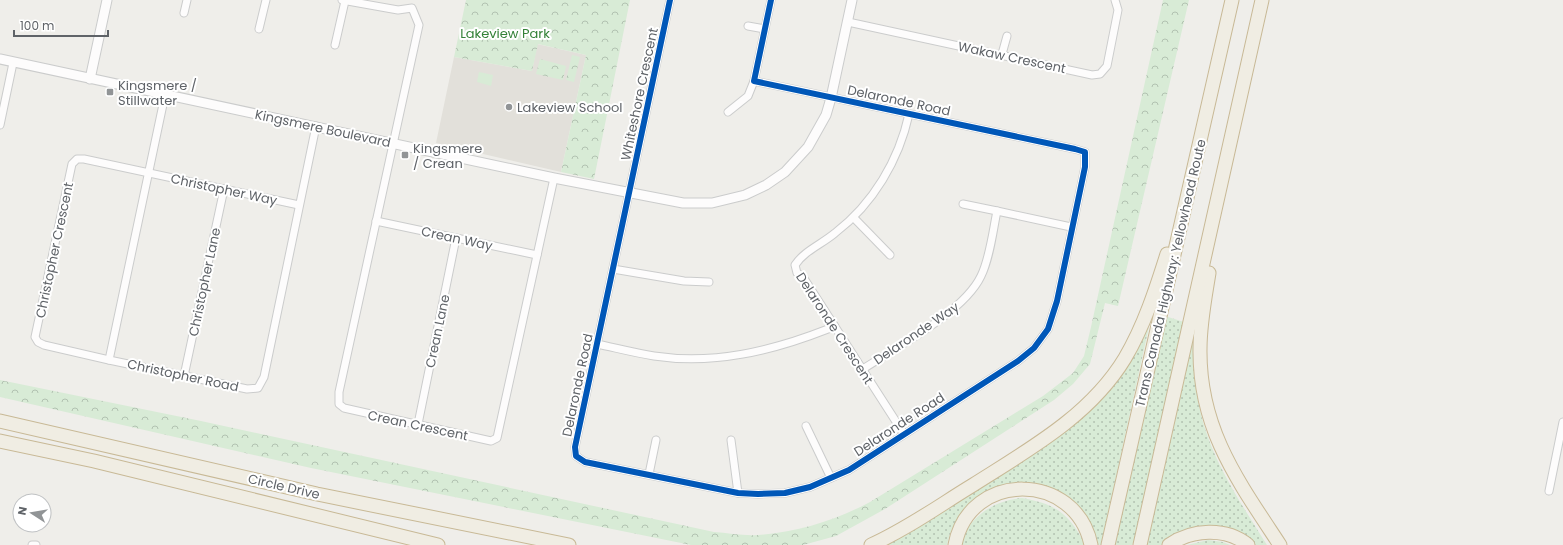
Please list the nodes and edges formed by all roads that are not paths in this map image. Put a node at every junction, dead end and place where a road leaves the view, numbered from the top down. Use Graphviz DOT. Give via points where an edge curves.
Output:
graph roads {
  1 [pos="107,0"];
  2 [pos="187,0"];
  3 [pos="266,0"];
  4 [pos="344,0"];
  5 [pos="670,0"];
  6 [pos="771,0"];
  7 [pos="852,0"];
  8 [pos="1115,0"];
  9 [pos="1232,0"];
  10 [pos="1262,0"];
  11 [pos="184,13"];
  12 [pos="848,22"];
  13 [pos="748,26"];
  14 [pos="259,29"];
  15 [pos="765,29"];
  16 [pos="1007,36"];
  17 [pos="335,45"];
  18 [pos="1002,54"];
  19 [pos="0,59"];
  20 [pos="13,63"];
  21 [pos="90,79"];
  22 [pos="754,81"];
  23 [pos="165,95"];
  24 [pos="831,98"];
  25 [pos="728,112"];
  26 [pos="909,114"];
  27 [pos="0,125"];
  28 [pos="316,126"];
  29 [pos="392,143"];
  30 [pos="149,173"];
  31 [pos="1193,176"];
  32 [pos="554,178"];
  33 [pos="1222,178"];
  34 [pos="224,189"];
  35 [pos="629,192"];
  36 [pos="963,204"];
  37 [pos="299,205"];
  38 [pos="996,211"];
  39 [pos="854,218"];
  40 [pos="376,221"];
  41 [pos="1071,228"];
  42 [pos="456,238"];
  43 [pos="537,255"];
  44 [pos="890,255"];
  45 [pos="613,269"];
  46 [pos="709,282"];
  47 [pos="834,325"];
  48 [pos="597,344"];
  49 [pos="109,360"];
  50 [pos="863,369"];
  51 [pos="184,376"];
  52 [pos="0,421"];
  53 [pos="1563,422"];
  54 [pos="418,424"];
  55 [pos="806,426"];
  56 [pos="904,434"];
  57 [pos="656,440"];
  58 [pos="731,440"];
  59 [pos="0,441"];
  60 [pos="649,474"];
  61 [pos="831,478"];
  62 [pos="1549,491"];
  63 [pos="738,493"];
  64 [pos="32,545"];
  65 [pos="36,545"];
  66 [pos="438,545"];
  67 [pos="569,545"];
  68 [pos="871,545"];
  69 [pos="955,545"];
  70 [pos="1091,545"];
  71 [pos="1108,545"];
  72 [pos="1140,545"];
  73 [pos="1170,545"];
  74 [pos="1248,545"];
  75 [pos="1280,545"];
  1 -- 21 [label="street"];
  2 -- 11 [label="street"];
  3 -- 14 [label="street"];
  4 -- 17 [label="street"];
  4 -- 29 [label="street, Crean Crescent" via="398,10 412,8 419,25"];
  5 -- 35 [label="street, Whiteshore Crescent"];
  6 -- 15 [label="street"];
  7 -- 12 [label="street, Kingsmere Boulevard"];
  8 -- 18 [label="street, Wakaw Crescent" via="1118,10 1106,66 1100,74 1092,75"];
  9 -- 31 [label="highway, Trans Canada Highway: Yellowhead Route"];
  10 -- 33 [label="highway"];
  12 -- 18 [label="street, Wakaw Crescent"];
  12 -- 24 [label="street, Kingsmere Boulevard"];
  13 -- 15 [label="street"];
  15 -- 22 [label="street"];
  16 -- 18 [label="street"];
  19 -- 20 [label="street, Kingsmere Boulevard"];
  20 -- 21 [label="street, Kingsmere Boulevard"];
  20 -- 27 [label="street"];
  21 -- 23 [label="street, Kingsmere Boulevard"];
  22 -- 24 [label="street, Delaronde Road"];
  22 -- 25 [label="street" via="748,96"];
  23 -- 28 [label="street, Kingsmere Boulevard"];
  23 -- 30 [label="street, Christopher Road"];
  24 -- 26 [label="street, Delaronde Road"];
  24 -- 35 [label="street, Kingsmere Boulevard" via="818,132 798,160 766,185 745,195 712,203 683,203"];
  26 -- 39 [label="street, Delaronde Crescent" via="890,166"];
  26 -- 41 [label="street, Delaronde Road" via="1085,152 1085,167"];
  28 -- 29 [label="street, Kingsmere Boulevard"];
  28 -- 37 [label="street, Christopher Road"];
  29 -- 32 [label="street, Kingsmere Boulevard"];
  29 -- 40 [label="street, Crean Crescent"];
  30 -- 34 [label="street, Christopher Way"];
  30 -- 49 [label="street, Christopher Road"];
  30 -- 49 [label="street, Christopher Crescent" via="84,159 77,159 72,164 35,337 44,345"];
  31 -- 68 [label="highway" via="1139,330 1124,359 1106,384 1052,434"];
  31 -- 71 [label="highway, Trans Canada Highway: Yellowhead Route"];
  32 -- 35 [label="street, Kingsmere Boulevard"];
  32 -- 43 [label="street, Crean Crescent"];
  33 -- 72 [label="highway"];
  33 -- 75 [label="highway" via="1201,329 1200,361 1204,398 1211,425 1229,464"];
  34 -- 37 [label="street, Christopher Way"];
  34 -- 51 [label="street, Christopher Lane"];
  35 -- 45 [label="street, Delaronde Road"];
  36 -- 38 [label="street"];
  37 -- 51 [label="street, Christopher Road" via="264,377 258,388 247,389"];
  38 -- 41 [label="street"];
  38 -- 50 [label="street, Delaronde Way" via="982,276 967,298 946,315"];
  39 -- 44 [label="street"];
  39 -- 47 [label="street, Delaronde Crescent" via="800,258 795,265 797,273 803,277"];
  40 -- 42 [label="street, Crean Way"];
  40 -- 54 [label="street, Crean Crescent" via="339,404 348,410"];
  41 -- 56 [label="street, Delaronde Road" via="1057,301 1048,329 1034,348 1018,361"];
  42 -- 43 [label="street, Crean Way"];
  42 -- 54 [label="street, Crean Lane"];
  43 -- 54 [label="street, Crean Crescent" via="497,438 491,441"];
  45 -- 46 [label="street" via="684,281"];
  45 -- 48 [label="street, Delaronde Road"];
  47 -- 48 [label="street" via="780,346 721,358 687,359 655,356"];
  47 -- 50 [label="street, Delaronde Crescent"];
  48 -- 60 [label="street, Delaronde Road" via="575,447 576,456 585,462"];
  49 -- 51 [label="street, Christopher Road"];
  50 -- 56 [label="street, Delaronde Crescent"];
  52 -- 67 [label="highway, Circle Drive" via="316,494"];
  53 -- 62 [label="street"];
  55 -- 61 [label="street"];
  56 -- 61 [label="street, Delaronde Road" via="849,470"];
  57 -- 60 [label="street"];
  58 -- 63 [label="street"];
  59 -- 66 [label="highway, Circle Drive" via="94,461"];
  60 -- 63 [label="street, Delaronde Road"];
  61 -- 63 [label="street, Delaronde Road" via="810,487 785,493"];
  64 -- 65 [label="street"];
  69 -- 70 [label="highway" via="962,526 980,504 1004,491 1018,488 1047,493 1070,506 1086,528"];
  73 -- 74 [label="highway" via="1183,538 1204,533 1226,534"];
}
